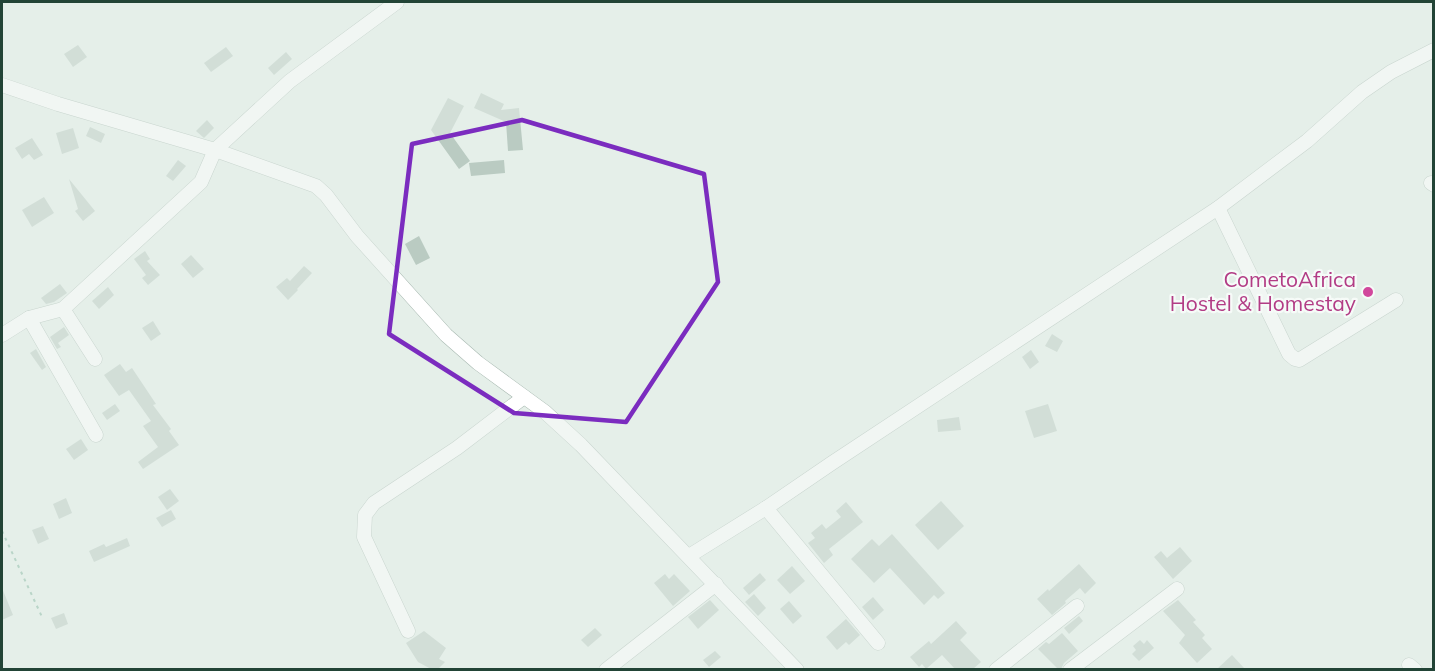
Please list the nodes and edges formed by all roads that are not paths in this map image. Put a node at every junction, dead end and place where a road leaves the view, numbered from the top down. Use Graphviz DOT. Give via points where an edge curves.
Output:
graph roads {
  1 [pos="397,2"];
  2 [pos="1434,50"];
  3 [pos="2,85"];
  4 [pos="215,150"];
  5 [pos="1218,208"];
  6 [pos="1396,300"];
  7 [pos="63,309"];
  8 [pos="29,318"];
  9 [pos="2,335"];
  10 [pos="95,359"];
  11 [pos="524,397"];
  12 [pos="96,435"];
  13 [pos="766,508"];
  14 [pos="689,556"];
  15 [pos="716,584"];
  16 [pos="1177,589"];
  17 [pos="1077,606"];
  18 [pos="408,631"];
  19 [pos="878,643"];
  20 [pos="606,669"];
  21 [pos="797,669"];
  22 [pos="996,669"];
  23 [pos="1070,669"];
  1 -- 4 [label="street" via="290,81"];
  2 -- 5 [label="street" via="1362,92 1307,141"];
  3 -- 4 [label="street"];
  4 -- 7 [label="street" via="201,182"];
  4 -- 11 [label="street" via="316,186 446,335"];
  5 -- 6 [label="street" via="1289,354 1295,359"];
  5 -- 13 [label="street"];
  7 -- 8 [label="street"];
  7 -- 10 [label="street"];
  8 -- 9 [label="street"];
  8 -- 12 [label="street"];
  11 -- 14 [label="street" via="581,445"];
  11 -- 18 [label="street" via="374,503 365,514 364,537"];
  13 -- 14 [label="street"];
  13 -- 19 [label="street"];
  14 -- 15 [label="street"];
  15 -- 20 [label="street"];
  15 -- 21 [label="street"];
  16 -- 23 [label="street"];
  17 -- 22 [label="street"];
}
